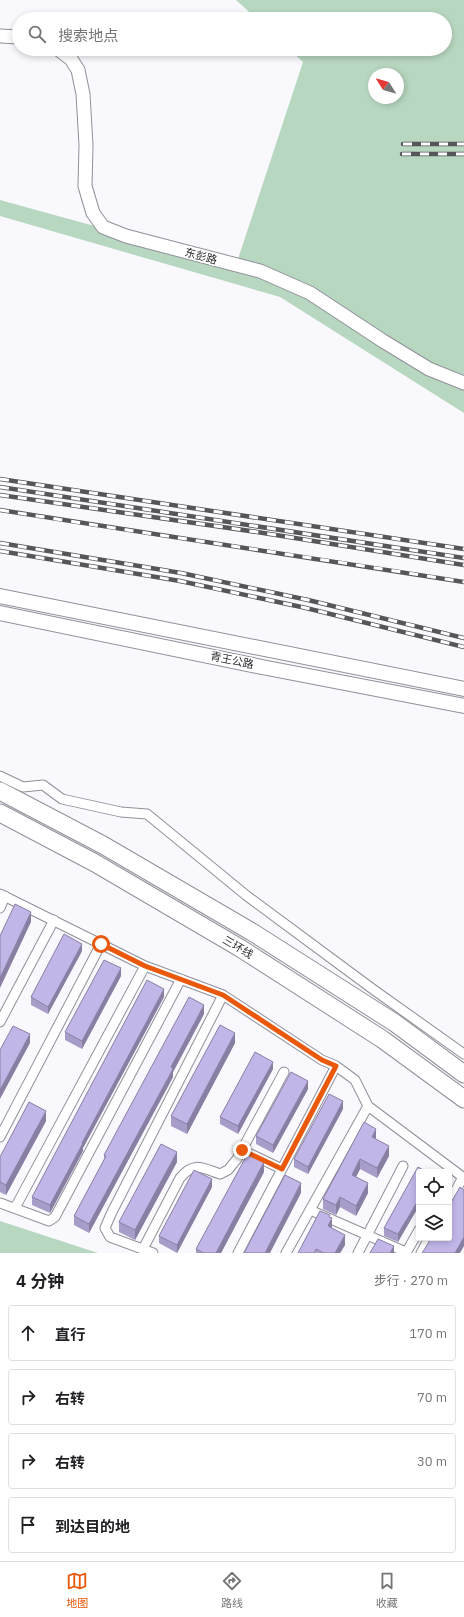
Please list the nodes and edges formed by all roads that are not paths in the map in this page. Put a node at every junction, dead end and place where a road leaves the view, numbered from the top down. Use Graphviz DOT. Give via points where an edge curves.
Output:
graph roads {
  1 [pos="0,36"];
  2 [pos="12,37"];
  3 [pos="67,56"];
  4 [pos="464,383"];
  5 [pos="0,596"];
  6 [pos="0,613"];
  7 [pos="464,689"];
  8 [pos="464,706"];
  9 [pos="0,776"];
  10 [pos="0,791"];
  11 [pos="0,813"];
  12 [pos="3,895"];
  13 [pos="0,908"];
  14 [pos="54,920"];
  15 [pos="101,944"];
  16 [pos="145,966"];
  17 [pos="181,979"];
  18 [pos="223,995"];
  19 [pos="0,1022"];
  20 [pos="464,1054"];
  21 [pos="336,1066"];
  22 [pos="284,1072"];
  23 [pos="464,1074"];
  24 [pos="464,1099"];
  25 [pos="368,1106"];
  26 [pos="0,1137"];
  27 [pos="242,1150"];
  28 [pos="403,1166"];
  29 [pos="282,1169"];
  30 [pos="446,1169"];
  31 [pos="452,1173"];
  32 [pos="464,1177"];
  33 [pos="452,1198"];
  34 [pos="0,1203"];
  35 [pos="15,1208"];
  36 [pos="310,1210"];
  37 [pos="367,1235"];
  38 [pos="416,1235"];
  39 [pos="428,1241"];
  40 [pos="143,1249"];
  41 [pos="153,1253"];
  42 [pos="238,1253"];
  43 [pos="286,1253"];
  44 [pos="358,1253"];
  45 [pos="406,1253"];
  46 [pos="421,1253"];
  1 -- 2 [label="street"];
  3 -- 4 [label="street, 东彭路" via="78,70 83,94 85,186 93,212 103,227 126,236 260,271 310,293 429,369"];
  5 -- 7 [label="main road, 青王公路"];
  6 -- 8 [label="main road, 青王公路"];
  9 -- 20 [label="street" via="23,787 43,785 62,799 122,812 147,814 247,896"];
  10 -- 23 [label="highway, 三环线" via="103,845 252,932 395,1023"];
  11 -- 24 [label="highway, 三环线" via="95,864 240,948 382,1039"];
  12 -- 13 [label="street"];
  12 -- 14 [label="street"];
  14 -- 15 [label="street"];
  14 -- 19 [label="street"];
  15 -- 16 [label="street"];
  15 -- 26 [label="street"];
  16 -- 17 [label="street"];
  16 -- 35 [label="street"];
  17 -- 18 [label="street"];
  17 -- 35 [label="street" via="56,1217 49,1221"];
  18 -- 21 [label="street" via="322,1060"];
  18 -- 40 [label="street" via="105,1228 110,1237"];
  21 -- 25 [label="street" via="355,1080"];
  21 -- 29 [label="street"];
  22 -- 27 [label="street"];
  25 -- 30 [label="street"];
  25 -- 36 [label="street"];
  27 -- 29 [label="street"];
  27 -- 40 [label="street" via="228,1170 220,1174 198,1167 187,1169"];
  28 -- 37 [label="street"];
  29 -- 42 [label="street"];
  31 -- 32 [label="street"];
  32 -- 33 [label="street"];
  34 -- 35 [label="street"];
  36 -- 37 [label="street"];
  36 -- 43 [label="street"];
  37 -- 44 [label="street"];
  37 -- 45 [label="street"];
  38 -- 45 [label="street"];
  39 -- 46 [label="street"];
  40 -- 41 [label="street"];
}
